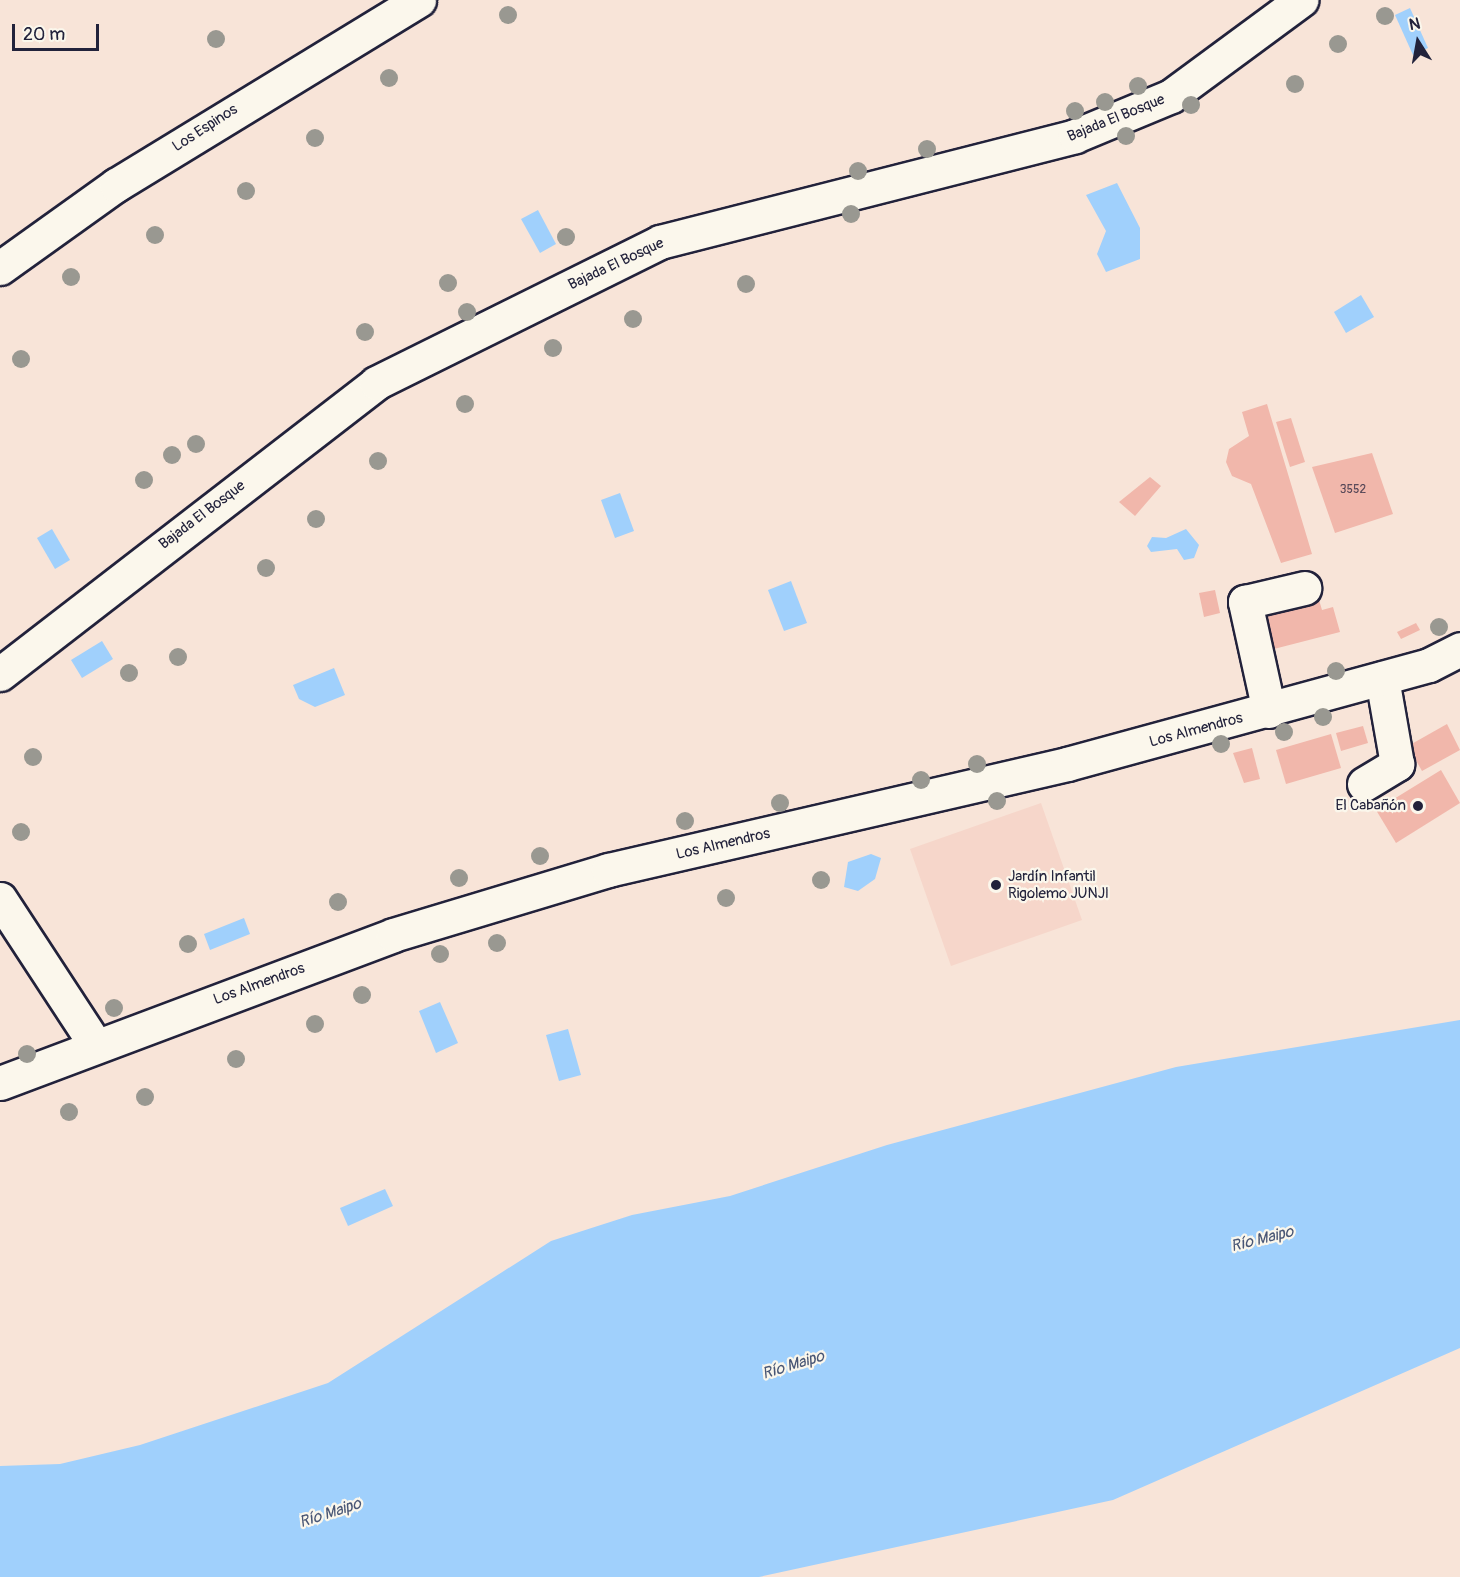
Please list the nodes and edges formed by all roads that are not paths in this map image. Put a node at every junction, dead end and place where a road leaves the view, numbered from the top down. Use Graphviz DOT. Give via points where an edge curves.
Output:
graph roads {
  1 [pos="419,0"];
  2 [pos="1301,0"];
  3 [pos="0,268"];
  4 [pos="1304,588"];
  5 [pos="1460,649"];
  6 [pos="0,674"];
  7 [pos="1382,678"];
  8 [pos="1269,711"];
  9 [pos="1364,784"];
  10 [pos="0,899"];
  11 [pos="95,1044"];
  12 [pos="0,1083"];
  1 -- 3 [label="street, Los Espinos" via="126,178"];
  2 -- 6 [label="street, Bajada El Bosque" via="1171,96 1075,136 660,242 396,372 130,568"];
  4 -- 8 [label="street" via="1245,602"];
  5 -- 7 [label="street, Los Almendros" via="1429,665"];
  7 -- 8 [label="street, Los Almendros"];
  7 -- 9 [label="street" via="1397,764"];
  8 -- 11 [label="street, Los Almendros" via="1067,764 608,870 393,935"];
  10 -- 11 [label="street"];
  11 -- 12 [label="street, Los Almendros"];
}
